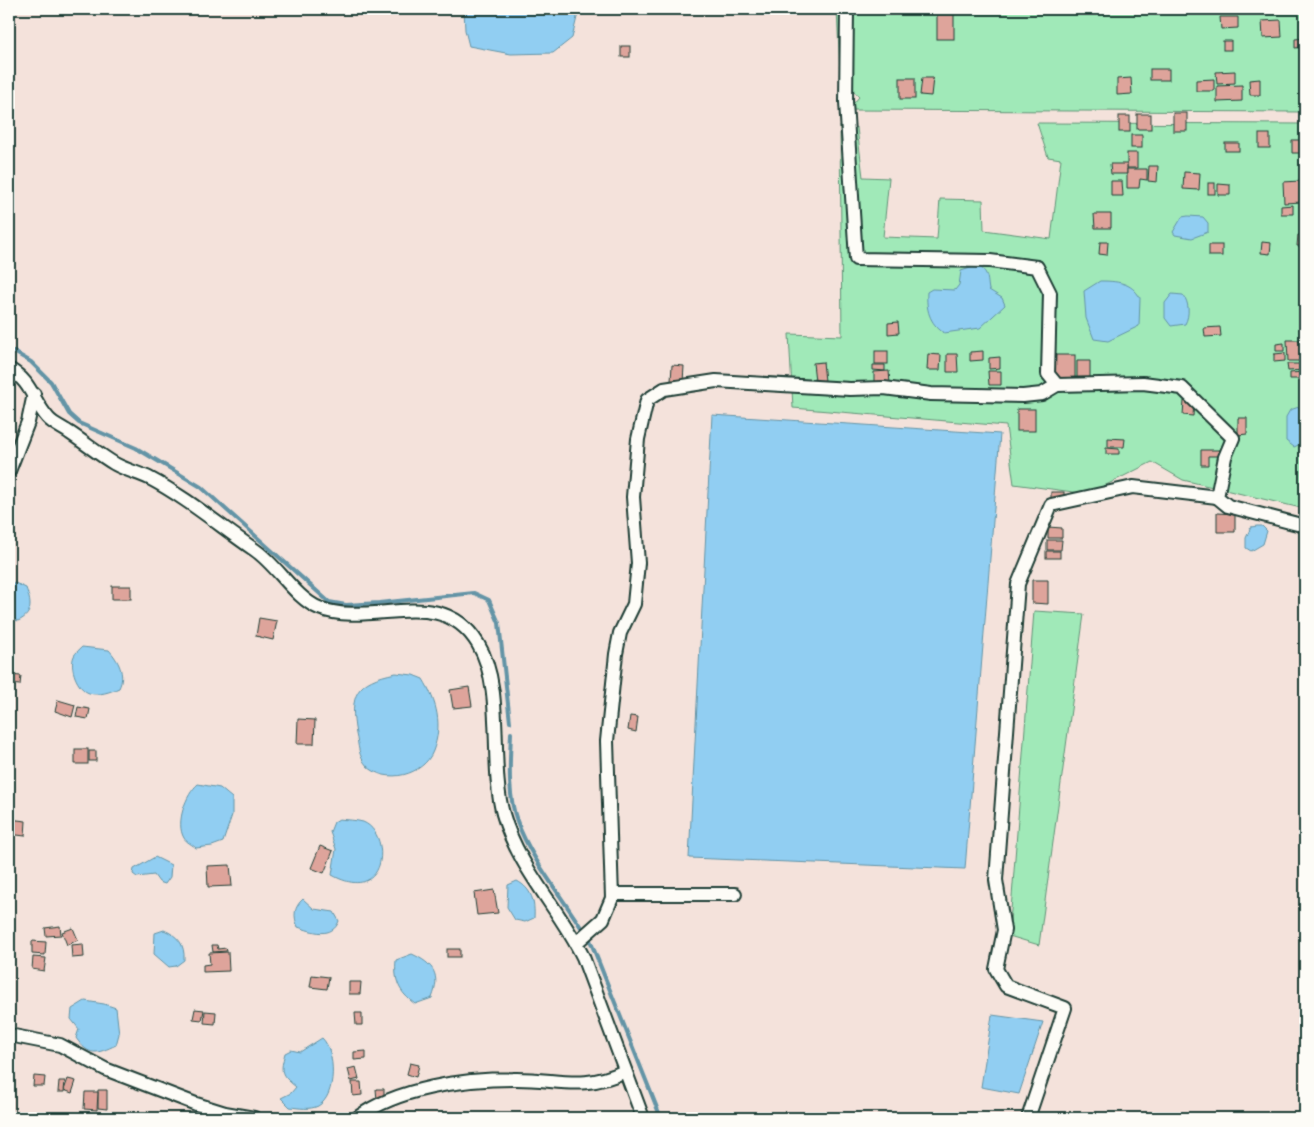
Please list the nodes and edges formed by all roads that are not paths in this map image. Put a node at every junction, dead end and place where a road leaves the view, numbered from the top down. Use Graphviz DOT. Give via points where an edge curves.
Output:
graph roads {
  1 [pos="847,9"];
  2 [pos="9,369"];
  3 [pos="1057,385"];
  4 [pos="34,394"];
  5 [pos="9,471"];
  6 [pos="1217,496"];
  7 [pos="1305,526"];
  8 [pos="612,894"];
  9 [pos="735,894"];
  10 [pos="576,943"];
  11 [pos="9,1035"];
  12 [pos="625,1071"];
  13 [pos="254,1118"];
  14 [pos="356,1118"];
  15 [pos="643,1118"];
  16 [pos="1028,1118"];
  1 -- 3 [label="street" via="846,102 856,259 990,261 1037,267 1050,293 1048,374"];
  2 -- 4 [label="street" via="20,375"];
  3 -- 6 [label="street" via="1143,383 1182,388 1233,438"];
  3 -- 8 [label="street" via="1042,394 1023,396 716,381 664,389 647,400 638,439 633,496 638,563 634,604 620,633 607,741"];
  4 -- 5 [label="street" via="28,422"];
  4 -- 10 [label="street" via="48,418 116,464 185,500 266,558 316,607 337,613 437,611 463,624 479,645 487,668 496,725 498,794 504,817 518,851"];
  6 -- 7 [label="street" via="1228,506"];
  6 -- 16 [label="street" via="1133,487 1051,505 1018,584 996,880 1004,930 996,969 1006,986 1065,1008"];
  8 -- 9 [label="street"];
  8 -- 10 [label="street" via="603,919"];
  10 -- 12 [label="street"];
  11 -- 13 [label="street" via="60,1045 105,1068 173,1095 225,1113"];
  12 -- 14 [label="street" via="607,1080 569,1084 514,1079 452,1083 369,1109"];
  12 -- 15 [label="street"];
}
